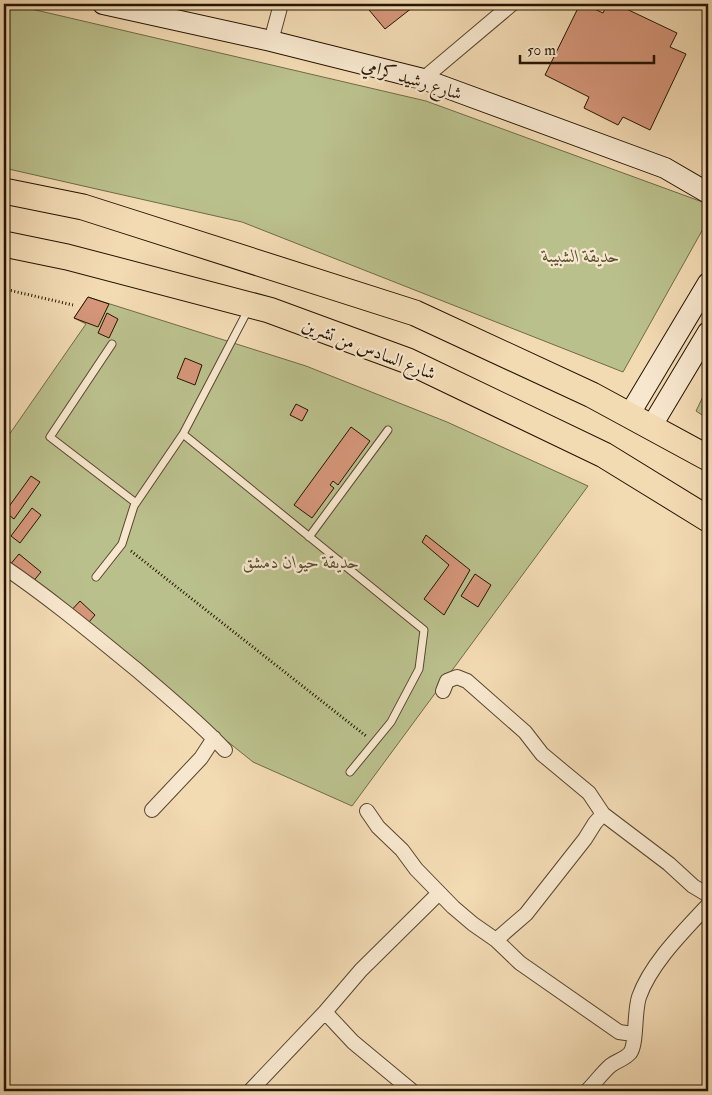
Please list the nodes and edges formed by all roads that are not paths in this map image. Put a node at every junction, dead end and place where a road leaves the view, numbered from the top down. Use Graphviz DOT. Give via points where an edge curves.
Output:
graph roads {
  1 [pos="103,4"];
  2 [pos="281,4"];
  3 [pos="512,4"];
  4 [pos="271,41"];
  5 [pos="423,79"];
  6 [pos="4,191"];
  7 [pos="708,193"];
  8 [pos="4,244"];
  9 [pos="708,283"];
  10 [pos="250,306"];
  11 [pos="708,332"];
  12 [pos="112,344"];
  13 [pos="629,415"];
  14 [pos="651,427"];
  15 [pos="388,430"];
  16 [pos="183,434"];
  17 [pos="708,458"];
  18 [pos="136,503"];
  19 [pos="708,520"];
  20 [pos="309,537"];
  21 [pos="4,567"];
  22 [pos="96,578"];
  23 [pos="443,691"];
  24 [pos="214,738"];
  25 [pos="224,750"];
  26 [pos="350,772"];
  27 [pos="152,810"];
  28 [pos="367,811"];
  29 [pos="603,814"];
  30 [pos="438,894"];
  31 [pos="708,895"];
  32 [pos="708,905"];
  33 [pos="496,940"];
  34 [pos="325,1012"];
  35 [pos="633,1034"];
  36 [pos="250,1091"];
  37 [pos="412,1091"];
  38 [pos="587,1091"];
  1 -- 4 [label="main road, شارع رشيد كرامي"];
  2 -- 4 [label="street"];
  3 -- 5 [label="street"];
  4 -- 5 [label="main road, شارع رشيد كرامي"];
  5 -- 7 [label="main road, شارع رشيد كرامي" via="665,168"];
  6 -- 13 [label="highway" via="83,208 415,313"];
  8 -- 10 [label="highway, شارع السادس من تشرين" via="68,257"];
  9 -- 13 [label="main road"];
  10 -- 16 [label="lane"];
  10 -- 19 [label="highway, شارع السادس من تشرين" via="408,361 604,455"];
  11 -- 14 [label="main road"];
  12 -- 18 [label="lane" via="50,437"];
  13 -- 14 [label="highway"];
  14 -- 17 [label="highway"];
  15 -- 20 [label="lane"];
  16 -- 18 [label="lane"];
  16 -- 20 [label="lane"];
  18 -- 22 [label="lane" via="122,544"];
  20 -- 26 [label="lane" via="424,630 419,669 391,722"];
  21 -- 24 [label="street" via="101,641"];
  23 -- 29 [label="street" via="447,681 458,677 467,681 525,732 542,754 589,793"];
  24 -- 25 [label="street"];
  24 -- 27 [label="street" via="201,758"];
  28 -- 30 [label="street"];
  29 -- 31 [label="street"];
  29 -- 33 [label="street" via="526,914"];
  30 -- 33 [label="street"];
  30 -- 34 [label="street" via="361,970"];
  32 -- 35 [label="street" via="645,982 638,999"];
  33 -- 35 [label="street" via="520,963 619,1032"];
  34 -- 36 [label="street"];
  34 -- 37 [label="street" via="353,1042"];
  35 -- 38 [label="street" via="634,1045 629,1055 611,1064"];
}
